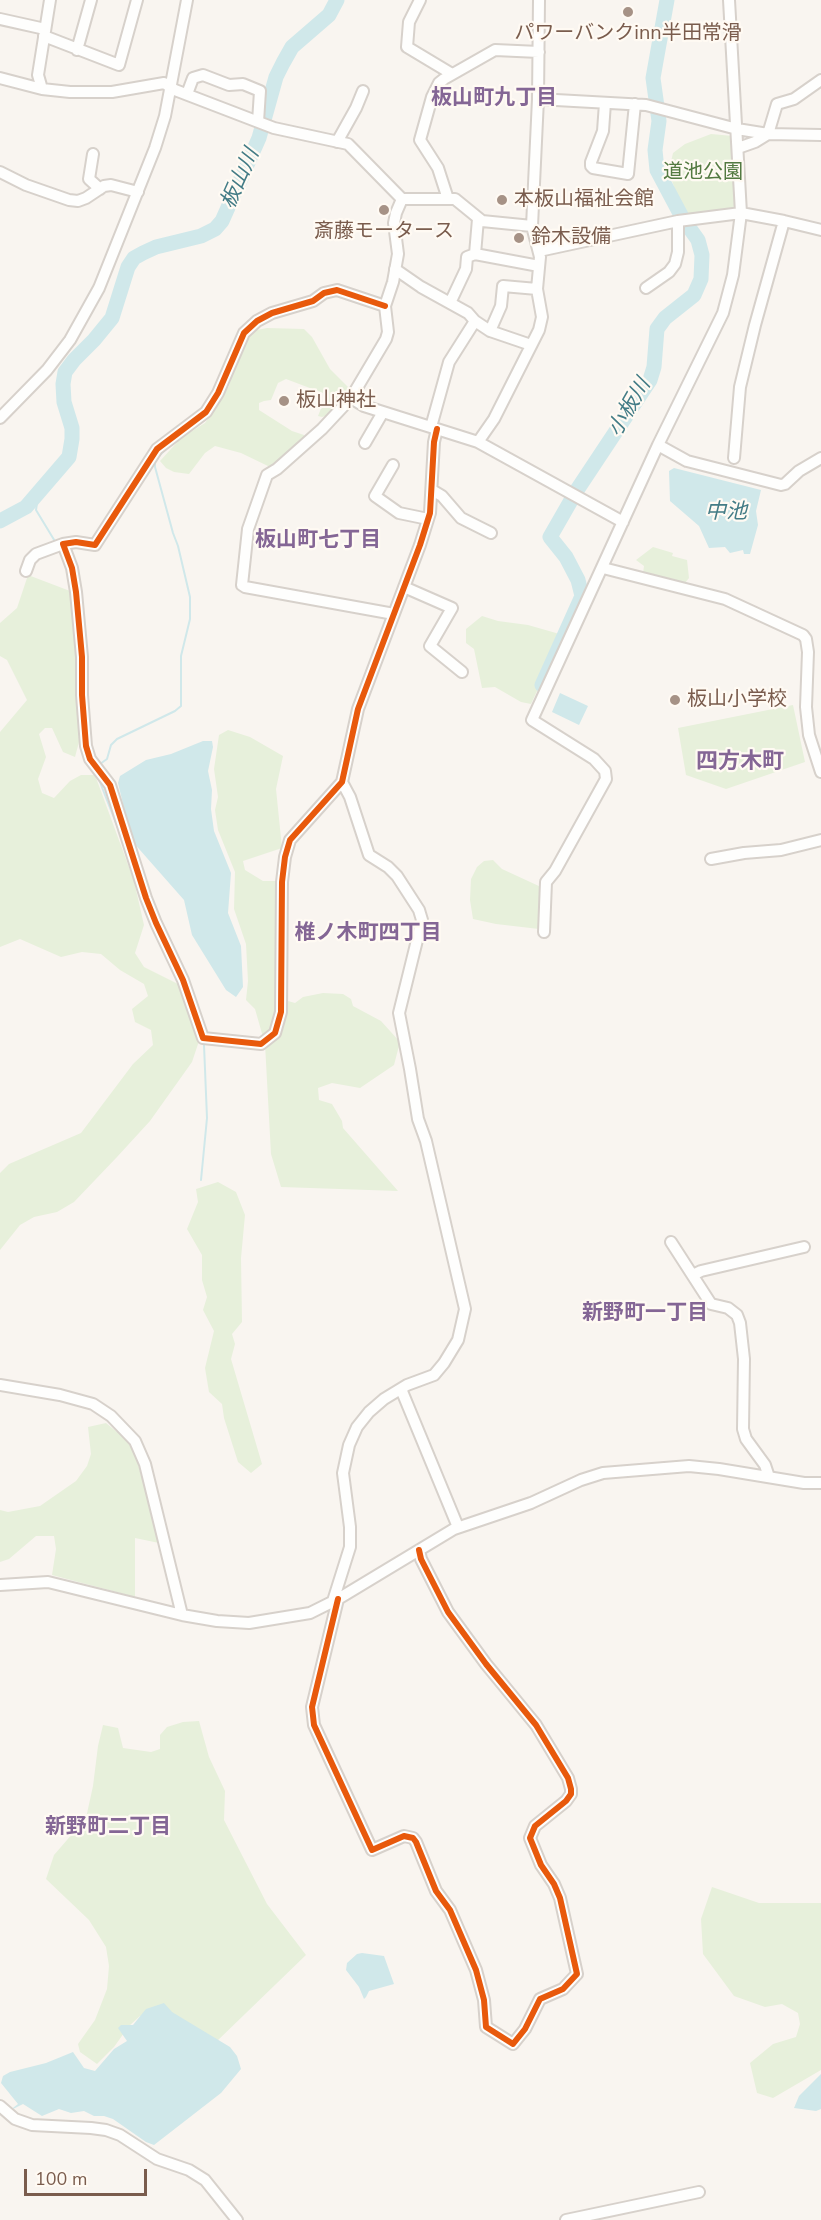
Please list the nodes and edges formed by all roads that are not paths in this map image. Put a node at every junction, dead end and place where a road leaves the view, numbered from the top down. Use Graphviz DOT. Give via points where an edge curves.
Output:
graph roads {
  1 [pos="50,0"];
  2 [pos="91,0"];
  3 [pos="137,0"];
  4 [pos="187,0"];
  5 [pos="420,0"];
  6 [pos="539,0"];
  7 [pos="729,0"];
  8 [pos="0,20"];
  9 [pos="45,33"];
  10 [pos="77,50"];
  11 [pos="538,52"];
  12 [pos="452,74"];
  13 [pos="0,78"];
  14 [pos="821,80"];
  15 [pos="170,85"];
  16 [pos="42,89"];
  17 [pos="363,91"];
  18 [pos="187,94"];
  19 [pos="538,99"];
  20 [pos="605,103"];
  21 [pos="635,105"];
  22 [pos="259,122"];
  23 [pos="737,129"];
  24 [pos="768,135"];
  25 [pos="821,135"];
  26 [pos="337,142"];
  27 [pos="738,148"];
  28 [pos="93,154"];
  29 [pos="0,172"];
  30 [pos="100,189"];
  31 [pos="138,192"];
  32 [pos="402,199"];
  33 [pos="448,199"];
  34 [pos="741,213"];
  35 [pos="478,219"];
  36 [pos="678,221"];
  37 [pos="784,221"];
  38 [pos="532,226"];
  39 [pos="821,230"];
  40 [pos="539,251"];
  41 [pos="475,254"];
  42 [pos="538,266"];
  43 [pos="395,269"];
  44 [pos="646,288"];
  45 [pos="537,289"];
  46 [pos="450,303"];
  47 [pos="385,306"];
  48 [pos="475,321"];
  49 [pos="490,331"];
  50 [pos="531,345"];
  51 [pos="351,398"];
  52 [pos="383,412"];
  53 [pos="0,418"];
  54 [pos="434,428"];
  55 [pos="478,442"];
  56 [pos="365,443"];
  57 [pos="658,445"];
  58 [pos="734,458"];
  59 [pos="821,458"];
  60 [pos="393,465"];
  61 [pos="432,490"];
  62 [pos="428,519"];
  63 [pos="623,522"];
  64 [pos="491,533"];
  65 [pos="63,544"];
  66 [pos="603,568"];
  67 [pos="26,572"];
  68 [pos="404,587"];
  69 [pos="394,614"];
  70 [pos="462,672"];
  71 [pos="821,772"];
  72 [pos="342,782"];
  73 [pos="821,840"];
  74 [pos="711,859"];
  75 [pos="544,932"];
  76 [pos="671,1242"];
  77 [pos="804,1247"];
  78 [pos="693,1275"];
  79 [pos="0,1385"];
  80 [pos="401,1389"];
  81 [pos="769,1477"];
  82 [pos="821,1483"];
  83 [pos="458,1527"];
  84 [pos="419,1550"];
  85 [pos="0,1585"];
  86 [pos="336,1600"];
  87 [pos="182,1615"];
  88 [pos="0,2106"];
  89 [pos="699,2192"];
  90 [pos="237,2220"];
  91 [pos="566,2220"];
  1 -- 9 [label="street"];
  2 -- 10 [label="street"];
  3 -- 10 [label="street" via="119,65"];
  4 -- 15 [label="street"];
  5 -- 12 [label="street" via="409,22 407,47"];
  6 -- 11 [label="street"];
  7 -- 23 [label="street"];
  8 -- 9 [label="street"];
  9 -- 10 [label="street"];
  9 -- 16 [label="street" via="38,75"];
  11 -- 12 [label="street" via="495,50"];
  11 -- 19 [label="street"];
  12 -- 33 [label="street" via="439,83 432,97 420,140 438,168"];
  13 -- 16 [label="street"];
  14 -- 24 [label="street" via="794,99 777,104"];
  15 -- 16 [label="street" via="92,93"];
  15 -- 18 [label="street"];
  15 -- 31 [label="street" via="165,116"];
  17 -- 26 [label="street"];
  18 -- 22 [label="street"];
  18 -- 22 [label="street" via="193,78 203,75 229,86 243,84 260,91"];
  19 -- 20 [label="street"];
  19 -- 38 [label="street"];
  20 -- 21 [label="street"];
  20 -- 21 [label="street" via="603,131 591,166 628,174"];
  21 -- 23 [label="street" via="663,108"];
  22 -- 26 [label="street"];
  23 -- 24 [label="street"];
  23 -- 27 [label="street"];
  24 -- 25 [label="street"];
  24 -- 27 [label="street"];
  26 -- 32 [label="street" via="355,150"];
  27 -- 34 [label="street"];
  28 -- 30 [label="street" via="89,179"];
  29 -- 30 [label="street" via="69,200 78,201"];
  30 -- 31 [label="street" via="111,185"];
  31 -- 53 [label="street" via="86,314 46,370"];
  32 -- 33 [label="street"];
  32 -- 43 [label="street" via="394,223 398,246"];
  33 -- 35 [label="street" via="458,202"];
  34 -- 36 [label="street"];
  34 -- 37 [label="street"];
  34 -- 57 [label="street" via="733,275 723,313"];
  35 -- 38 [label="street"];
  35 -- 41 [label="street"];
  36 -- 40 [label="street"];
  36 -- 44 [label="street" via="675,264"];
  37 -- 39 [label="street"];
  37 -- 58 [label="street" via="740,387"];
  38 -- 40 [label="street"];
  40 -- 42 [label="street"];
  41 -- 42 [label="street"];
  41 -- 46 [label="street" via="467,256 466,268"];
  42 -- 45 [label="street"];
  43 -- 46 [label="street"];
  43 -- 47 [label="street"];
  45 -- 49 [label="street" via="503,286 501,306"];
  45 -- 50 [label="street" via="542,317"];
  46 -- 48 [label="street" via="468,312"];
  47 -- 51 [label="street" via="386,339"];
  47 -- 65 [label="street" via="337,290 257,321 244,333 206,412 157,449 95,545"];
  48 -- 49 [label="street"];
  48 -- 54 [label="street" via="449,362"];
  49 -- 50 [label="street"];
  50 -- 55 [label="street"];
  51 -- 52 [label="street"];
  51 -- 69 [label="street" via="322,429 267,475 248,529 242,585"];
  52 -- 54 [label="street"];
  52 -- 56 [label="street"];
  54 -- 55 [label="street"];
  54 -- 61 [label="street"];
  55 -- 63 [label="street"];
  57 -- 59 [label="street" via="687,461 781,485"];
  57 -- 63 [label="street"];
  60 -- 62 [label="street" via="375,496 399,513"];
  61 -- 62 [label="street"];
  61 -- 64 [label="street" via="461,518"];
  62 -- 68 [label="street"];
  63 -- 66 [label="street"];
  65 -- 67 [label="street" via="36,554"];
  65 -- 72 [label="street" via="76,592 86,746 90,759 110,785 149,906 183,980 203,1038 261,1044 275,1033 281,1012 285,856 290,840"];
  66 -- 71 [label="street" via="725,599 803,635 808,652 808,735"];
  66 -- 75 [label="street" via="531,720 582,749 605,771 606,779 546,882"];
  68 -- 69 [label="street"];
  68 -- 70 [label="street" via="452,608 430,646"];
  69 -- 72 [label="street" via="358,709"];
  72 -- 80 [label="street" via="369,855 397,876 422,920 399,1013 418,1119 429,1150 465,1309 458,1340 444,1363 434,1375"];
  73 -- 74 [label="street" via="781,850"];
  76 -- 78 [label="street"];
  77 -- 78 [label="street"];
  78 -- 81 [label="street" via="711,1304 733,1311 740,1323 744,1351 743,1429"];
  79 -- 87 [label="street" via="93,1404 135,1441 145,1464"];
  80 -- 83 [label="street"];
  80 -- 86 [label="street" via="369,1412 349,1445 344,1473 350,1546"];
  81 -- 82 [label="street"];
  81 -- 83 [label="street" via="689,1467 603,1473"];
  83 -- 84 [label="street"];
  84 -- 86 [label="street"];
  84 -- 86 [label="street" via="448,1612 536,1725 568,1779 571,1794 535,1826 530,1838 560,1898 577,1974 562,1989 540,1999 513,2044 486,2027 476,1970 416,1842 404,1836 372,1850 314,1725 312,1707"];
  85 -- 87 [label="street" via="48,1582"];
  86 -- 87 [label="street" via="310,1613 249,1623"];
  88 -- 90 [label="street" via="15,2119 32,2125 91,2128 120,2135 157,2159 205,2180"];
  89 -- 91 [label="street"];
}
